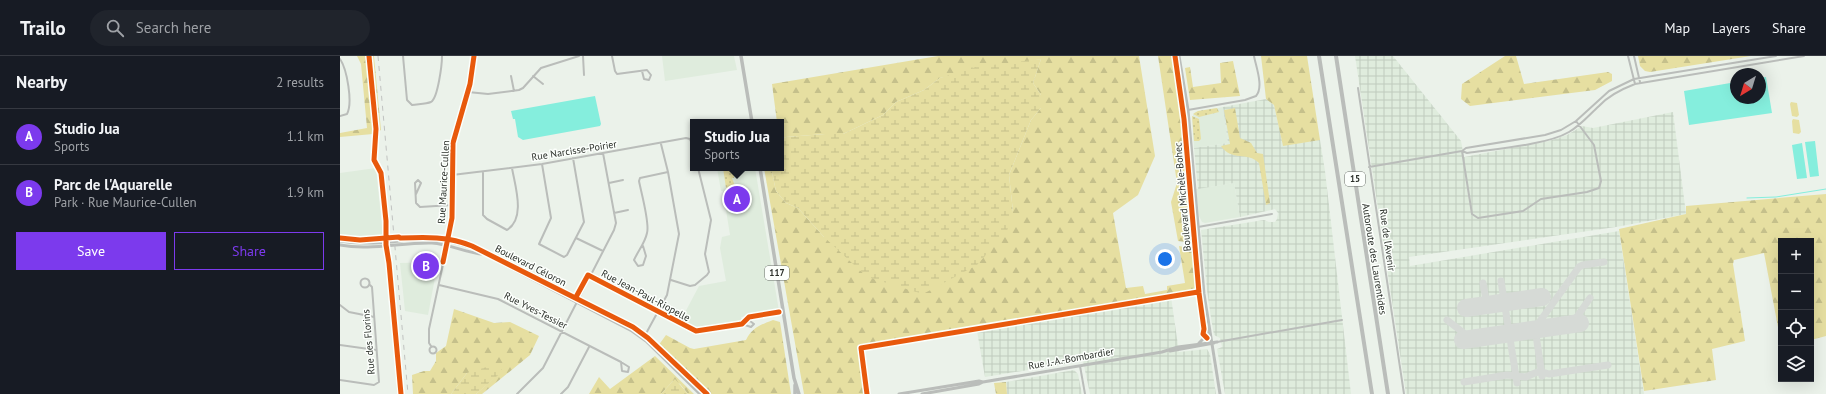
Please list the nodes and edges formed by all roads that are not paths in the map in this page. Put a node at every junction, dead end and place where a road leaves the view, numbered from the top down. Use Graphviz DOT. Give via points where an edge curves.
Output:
graph roads {
  1 [pos="403,56"];
  2 [pos="442,56"];
  3 [pos="474,56"];
  4 [pos="579,56"];
  5 [pos="583,56"];
  6 [pos="612,56"];
  7 [pos="741,56"];
  8 [pos="1179,56"];
  9 [pos="1254,56"];
  10 [pos="1319,56"];
  11 [pos="1336,56"];
  12 [pos="1628,56"];
  13 [pos="1634,56"];
  14 [pos="1776,56"];
  15 [pos="1804,56"];
  16 [pos="340,59"];
  17 [pos="642,71"];
  18 [pos="584,75"];
  19 [pos="511,76"];
  20 [pos="533,76"];
  21 [pos="1639,78"];
  22 [pos="1634,79"];
  23 [pos="1640,82"];
  24 [pos="543,84"];
  25 [pos="1635,84"];
  26 [pos="1358,88"];
  27 [pos="514,91"];
  28 [pos="468,92"];
  29 [pos="1188,110"];
  30 [pos="340,116"];
  31 [pos="752,119"];
  32 [pos="1576,121"];
  33 [pos="1579,126"];
  34 [pos="690,139"];
  35 [pos="660,143"];
  36 [pos="1462,151"];
  37 [pos="603,154"];
  38 [pos="573,158"];
  39 [pos="542,164"];
  40 [pos="1369,167"];
  41 [pos="512,168"];
  42 [pos="699,171"];
  43 [pos="760,171"];
  44 [pos="483,172"];
  45 [pos="668,172"];
  46 [pos="452,175"];
  47 [pos="623,180"];
  48 [pos="609,183"];
  49 [pos="416,194"];
  50 [pos="452,206"];
  51 [pos="628,210"];
  52 [pos="614,213"];
  53 [pos="1272,214"];
  54 [pos="1198,227"];
  55 [pos="576,238"];
  56 [pos="340,241"];
  57 [pos="448,241"];
  58 [pos="340,245"];
  59 [pos="447,245"];
  60 [pos="643,246"];
  61 [pos="604,251"];
  62 [pos="481,254"];
  63 [pos="590,277"];
  64 [pos="671,280"];
  65 [pos="438,284"];
  66 [pos="370,285"];
  67 [pos="577,302"];
  68 [pos="340,306"];
  69 [pos="659,312"];
  70 [pos="374,317"];
  71 [pos="1342,320"];
  72 [pos="742,324"];
  73 [pos="1209,326"];
  74 [pos="562,332"];
  75 [pos="643,339"];
  76 [pos="1217,342"];
  77 [pos="1212,343"];
  78 [pos="1198,344"];
  79 [pos="340,345"];
  80 [pos="430,346"];
  81 [pos="589,347"];
  82 [pos="377,350"];
  83 [pos="1162,352"];
  84 [pos="621,362"];
  85 [pos="1080,366"];
  86 [pos="794,378"];
  87 [pos="340,380"];
  88 [pos="983,382"];
  89 [pos="517,394"];
  90 [pos="561,394"];
  91 [pos="701,394"];
  92 [pos="795,394"];
  93 [pos="799,394"];
  94 [pos="899,394"];
  95 [pos="922,394"];
  96 [pos="1085,394"];
  97 [pos="1220,394"];
  98 [pos="1372,394"];
  99 [pos="1388,394"];
  100 [pos="1404,394"];
  1 -- 2 [label="street" via="407,100 412,105 434,100"];
  3 -- 28 [label="street, Rue Maurice-Cullen"];
  4 -- 20 [label="street" via="541,68"];
  5 -- 18 [label="street"];
  6 -- 17 [label="street" via="617,74"];
  7 -- 31 [label="main road"];
  8 -- 29 [label="street, Boulevard Michèle-Bohec"];
  9 -- 29 [label="street" via="1259,86 1256,96"];
  10 -- 98 [label="highway, 15"];
  11 -- 99 [label="highway, Autoroute des Laurentides / 15"];
  12 -- 22 [label="street"];
  13 -- 21 [label="street"];
  14 -- 21 [label="street"];
  15 -- 23 [label="street"];
  16 -- 30 [label="street" via="344,64 347,78 349,109 347,114"];
  17 -- 17 [label="street" via="644,79 649,80 649,71"];
  19 -- 27 [label="street"];
  20 -- 24 [label="street"];
  20 -- 27 [label="street" via="523,88"];
  21 -- 22 [label="street"];
  21 -- 23 [label="street"];
  22 -- 25 [label="street"];
  22 -- 32 [label="street" via="1609,91"];
  23 -- 25 [label="street"];
  25 -- 33 [label="street" via="1608,98"];
  26 -- 40 [label="street, Rue de l'Avenir"];
  27 -- 28 [label="street" via="486,94"];
  28 -- 46 [label="street, Rue Maurice-Cullen" via="454,139"];
  29 -- 54 [label="street, Boulevard Michèle-Bohec"];
  32 -- 33 [label="street"];
  32 -- 36 [label="street" via="1549,134 1466,148"];
  33 -- 36 [label="street" via="1547,140 1467,153"];
  33 -- 36 [label="street" via="1594,145 1601,181 1599,188 1541,200 1523,211 1478,218 1472,214"];
  34 -- 35 [label="street, Rue Narcisse-Poirier"];
  35 -- 37 [label="street, Rue Narcisse-Poirier"];
  35 -- 45 [label="street"];
  36 -- 40 [label="street"];
  37 -- 38 [label="street, Rue Narcisse-Poirier"];
  37 -- 48 [label="street"];
  38 -- 39 [label="street, Rue Narcisse-Poirier"];
  38 -- 55 [label="street" via="584,222"];
  39 -- 41 [label="street, Rue Narcisse-Poirier"];
  39 -- 55 [label="street" via="551,218 539,244 564,257"];
  40 -- 100 [label="street, Rue de l'Avenir"];
  41 -- 44 [label="street, Rue Narcisse-Poirier"];
  41 -- 44 [label="street" via="518,212 507,230 483,215"];
  42 -- 64 [label="street" via="711,220 705,254 709,272 696,285 690,286"];
  43 -- 86 [label="main road, 117"];
  44 -- 46 [label="street, Rue Narcisse-Poirier"];
  45 -- 60 [label="street" via="640,178 648,228"];
  45 -- 64 [label="street" via="679,234"];
  46 -- 50 [label="street, Rue Maurice-Cullen"];
  47 -- 48 [label="street"];
  48 -- 52 [label="street"];
  49 -- 49 [label="street" via="422,183 418,180 415,183"];
  49 -- 50 [label="street" via="416,203 420,207"];
  50 -- 57 [label="street, Rue Maurice-Cullen"];
  51 -- 52 [label="street"];
  52 -- 61 [label="street" via="616,223"];
  53 -- 54 [label="street"];
  54 -- 73 [label="street, Boulevard Michèle-Bohec"];
  55 -- 61 [label="street"];
  56 -- 57 [label="street, Boulevard Céloron"];
  57 -- 59 [label="street, Rue Maurice-Cullen"];
  57 -- 62 [label="street, Boulevard Céloron" via="468,246"];
  58 -- 59 [label="street, Boulevard Céloron"];
  59 -- 62 [label="street, Boulevard Céloron"];
  59 -- 65 [label="street, Rue Maurice-Cullen"];
  60 -- 60 [label="street" via="639,248 634,260 638,266 643,264 645,259"];
  61 -- 63 [label="street"];
  62 -- 67 [label="street, Boulevard Céloron"];
  63 -- 67 [label="street"];
  63 -- 69 [label="street, Rue Jean-Paul-Riopelle"];
  64 -- 69 [label="street"];
  65 -- 74 [label="street, Rue Yves-Tessier" via="498,300"];
  65 -- 80 [label="street, Rue Maurice-Cullen" via="429,329"];
  66 -- 66 [label="street, Rue des Florins" via="368,280 360,282 363,287"];
  66 -- 70 [label="street, Rue des Florins"];
  67 -- 74 [label="street"];
  67 -- 75 [label="street, Boulevard Céloron" via="626,327"];
  68 -- 70 [label="street" via="349,312"];
  69 -- 72 [label="street, Rue Jean-Paul-Riopelle" via="696,331"];
  69 -- 75 [label="street"];
  70 -- 82 [label="street, Rue des Florins"];
  71 -- 76 [label="street, Rue J.-A.-Bombardier"];
  72 -- 72 [label="street, Rue Jean-Paul-Riopelle" via="751,328 754,324 751,321"];
  73 -- 77 [label="street, Boulevard Michèle-Bohec"];
  73 -- 78 [label="street" via="1206,337"];
  74 -- 81 [label="street, Rue Yves-Tessier"];
  74 -- 89 [label="street" via="540,373"];
  75 -- 91 [label="street, Boulevard Céloron"];
  76 -- 77 [label="street, Rue J.-A.-Bombardier"];
  77 -- 78 [label="street, Rue J.-A.-Bombardier"];
  77 -- 83 [label="street, Rue J.-A.-Bombardier" via="1179,351"];
  77 -- 97 [label="street, Boulevard Michèle-Bohec"];
  78 -- 83 [label="street, Rue J.-A.-Bombardier"];
  79 -- 82 [label="street"];
  81 -- 84 [label="street, Rue Yves-Tessier"];
  81 -- 90 [label="street" via="568,387"];
  82 -- 87 [label="street, Rue des Florins" via="380,378 377,384"];
  83 -- 85 [label="street, Rue J.-A.-Bombardier"];
  84 -- 84 [label="street, Rue Yves-Tessier" via="623,372 628,372 628,367"];
  85 -- 88 [label="street, Rue J.-A.-Bombardier"];
  85 -- 96 [label="street"];
  86 -- 92 [label="main road, 117"];
  86 -- 93 [label="main road, 117"];
  88 -- 94 [label="street, Rue J.-A.-Bombardier"];
  88 -- 95 [label="street, Rue J.-A.-Bombardier"];
}
